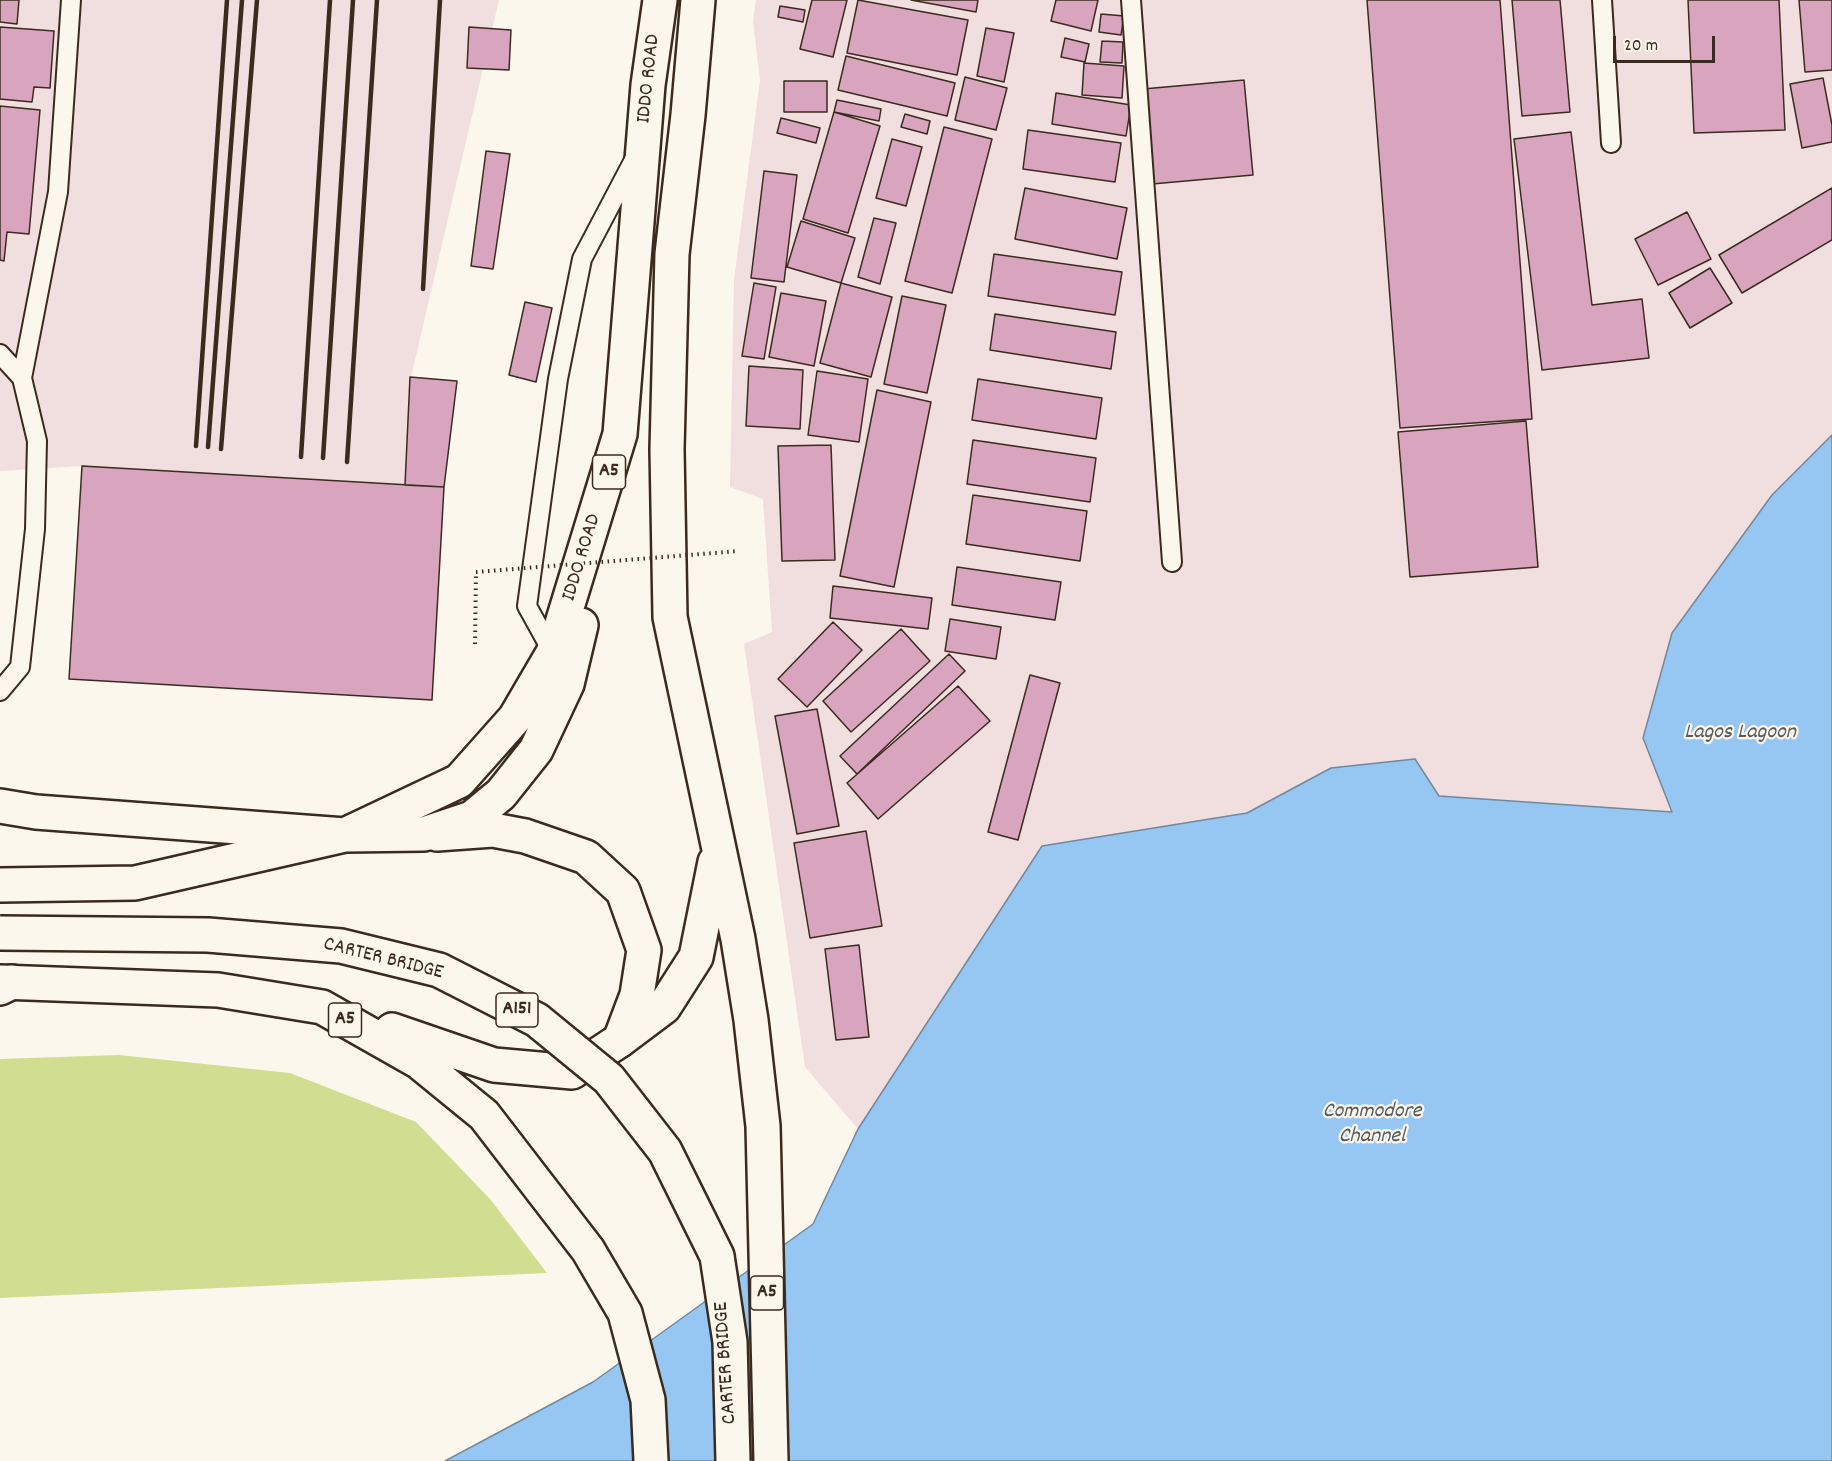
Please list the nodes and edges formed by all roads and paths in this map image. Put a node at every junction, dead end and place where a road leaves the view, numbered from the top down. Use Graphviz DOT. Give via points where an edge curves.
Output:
graph roads {
  1 [pos="71,0"];
  2 [pos="660,0"];
  3 [pos="698,0"];
  4 [pos="1131,0"];
  5 [pos="1602,0"];
  6 [pos="644,142"];
  7 [pos="1611,143"];
  8 [pos="0,354"];
  9 [pos="22,378"];
  10 [pos="620,434"];
  11 [pos="739,551"];
  12 [pos="1172,562"];
  13 [pos="475,644"];
  14 [pos="553,653"];
  15 [pos="0,691"];
  16 [pos="0,806"];
  17 [pos="424,834"];
  18 [pos="345,835"];
  19 [pos="718,852"];
  20 [pos="0,885"];
  21 [pos="0,933"];
  22 [pos="4,984"];
  23 [pos="322,1007"];
  24 [pos="620,1040"];
  25 [pos="651,1461"];
  26 [pos="733,1461"];
  27 [pos="771,1461"];
  1 -- 9 [label="lane" via="58,192"];
  2 -- 6 [label="main road, IDDO ROAD / A5"];
  3 -- 19 [label="main road, IDDO ROAD / A5" via="672,254 667,449 670,617"];
  4 -- 12 [label="lane"];
  5 -- 7 [label="lane"];
  6 -- 10 [label="main road, IDDO ROAD / A5"];
  6 -- 14 [label="lane" via="582,258 558,379 527,606"];
  8 -- 9 [label="lane"];
  9 -- 15 [label="lane" via="37,441 35,529 20,667"];
  10 -- 14 [label="main road, IDDO ROAD / A5"];
  10 -- 17 [label="main road" via="589,595 567,684 536,750 501,794 472,818"];
  11 -- 13 [label="path, bridge" via="476,572"];
  14 -- 18 [label="main road, IDDO ROAD / A5" via="515,718 459,781"];
  16 -- 18 [label="main road, A5"];
  17 -- 18 [label="main road"];
  17 -- 24 [label="main road" via="493,830 525,836 586,857 623,891 644,950 637,995"];
  18 -- 20 [label="main road" via="135,883"];
  19 -- 24 [label="main road" via="696,957 664,1006"];
  19 -- 27 [label="main road, A5" via="740,950 763,1126"];
  21 -- 26 [label="main road, CARTER BRIDGE / A151, bridge" via="208,935 340,946 439,970 537,1020 609,1079 658,1142 717,1256 730,1342"];
  22 -- 23 [label="main road, A5" via="218,990"];
  23 -- 24 [label="main road" via="494,1065 572,1071"];
  23 -- 25 [label="main road, A5" via="419,1062 484,1115 588,1250 625,1313 648,1400"];
}
